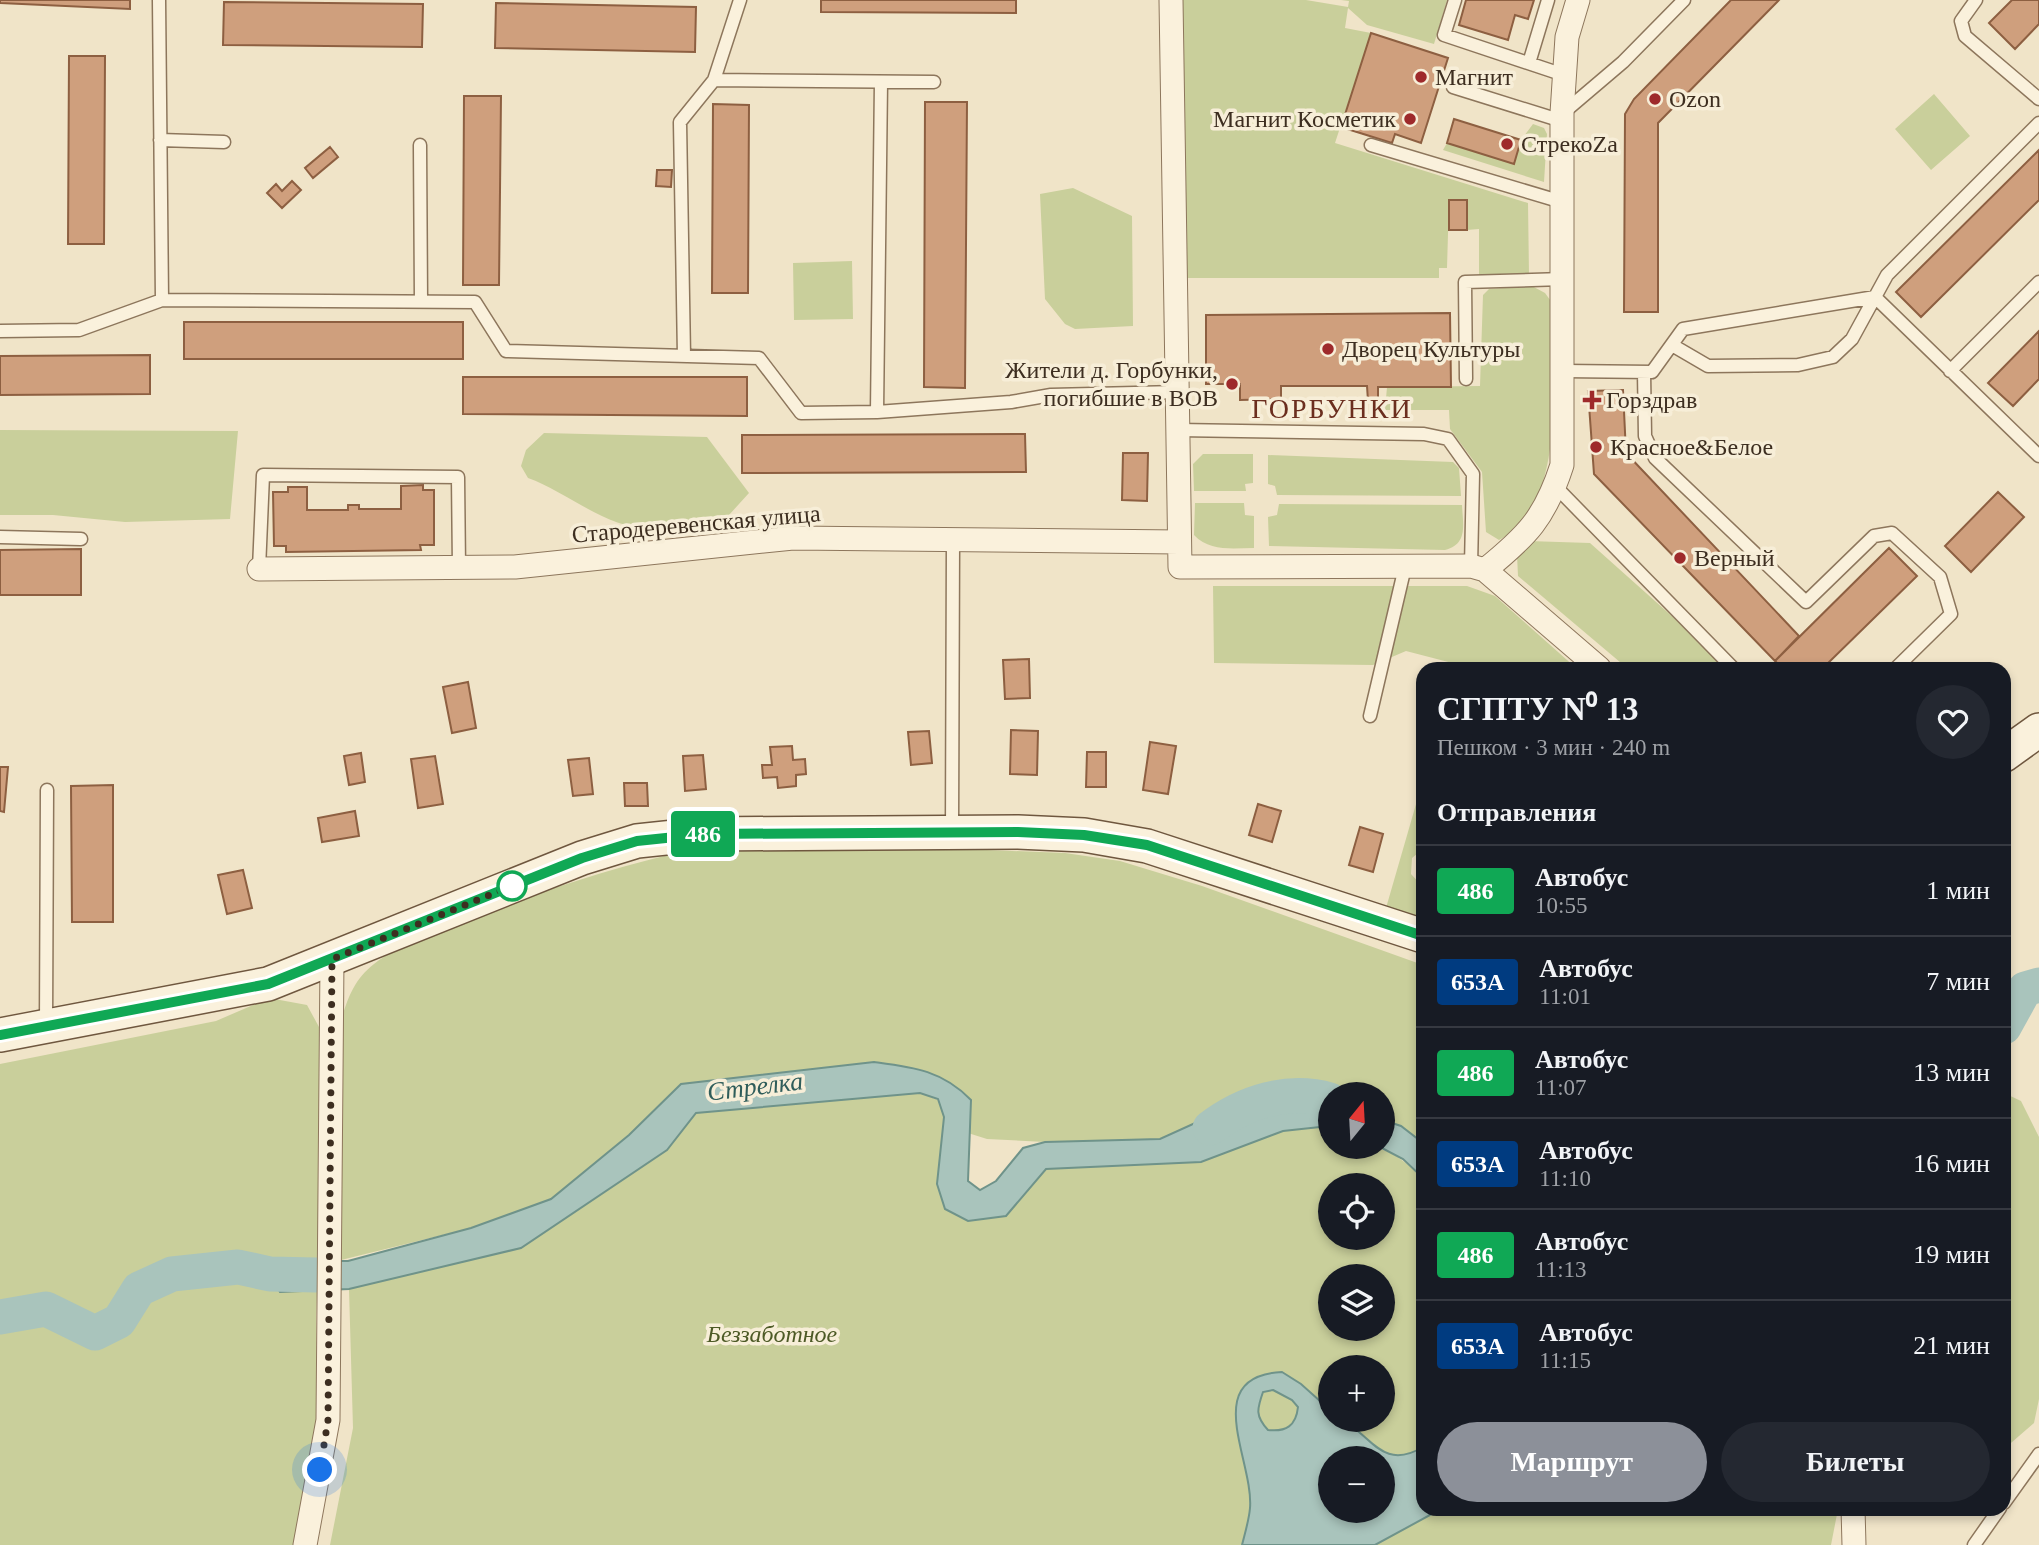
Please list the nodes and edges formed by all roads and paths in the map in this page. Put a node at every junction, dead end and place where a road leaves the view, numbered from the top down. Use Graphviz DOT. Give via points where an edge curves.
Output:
graph roads {
  1 [pos="159,0"];
  2 [pos="740,0"];
  3 [pos="1171,0"];
  4 [pos="1455,0"];
  5 [pos="1548,0"];
  6 [pos="1578,0"];
  7 [pos="1684,0"];
  8 [pos="1976,0"];
  9 [pos="1529,63"];
  10 [pos="1564,75"];
  11 [pos="714,80"];
  12 [pos="881,82"];
  13 [pos="934,82"];
  14 [pos="1452,87"];
  15 [pos="2039,99"];
  16 [pos="1562,117"];
  17 [pos="2039,123"];
  18 [pos="160,140"];
  19 [pos="224,142"];
  20 [pos="420,145"];
  21 [pos="1371,145"];
  22 [pos="1562,202"];
  23 [pos="1563,279"];
  24 [pos="2039,282"];
  25 [pos="1875,297"];
  26 [pos="162,300"];
  27 [pos="421,301"];
  28 [pos="0,331"];
  29 [pos="1672,345"];
  30 [pos="684,356"];
  31 [pos="1950,370"];
  32 [pos="1564,371"];
  33 [pos="1644,372"];
  34 [pos="1466,379"];
  35 [pos="1177,392"];
  36 [pos="877,412"];
  37 [pos="1178,430"];
  38 [pos="2039,456"];
  39 [pos="1555,486"];
  40 [pos="0,537"];
  41 [pos="81,539"];
  42 [pos="953,541"];
  43 [pos="1179,542"];
  44 [pos="1405,566"];
  45 [pos="459,568"];
  46 [pos="1478,568"];
  47 [pos="259,569"];
  48 [pos="1592,662"];
  49 [pos="1728,662"];
  50 [pos="1902,662"];
  51 [pos="1370,716"];
  52 [pos="2039,730"];
  53 [pos="2011,750"];
  54 [pos="47,790"];
  55 [pos="952,833"];
  56 [pos="1416,934"];
  57 [pos="332,959"];
  58 [pos="46,1027"];
  59 [pos="0,1035"];
  60 [pos="2039,1454"];
  61 [pos="2011,1493"];
  62 [pos="1853,1516"];
  63 [pos="1994,1516"];
  64 [pos="305,1545"];
  65 [pos="1854,1545"];
  66 [pos="1974,1545"];
  1 -- 18 [label="lane"];
  2 -- 11 [label="lane"];
  3 -- 35 [label="street"];
  4 -- 9 [label="lane" via="1444,35"];
  5 -- 9 [label="lane"];
  6 -- 10 [label="street" via="1567,37"];
  7 -- 16 [label="lane"];
  8 -- 15 [label="lane" via="1961,22 1965,36"];
  9 -- 10 [label="lane"];
  10 -- 16 [label="street"];
  11 -- 12 [label="lane"];
  11 -- 30 [label="lane" via="680,122"];
  12 -- 13 [label="lane"];
  12 -- 36 [label="lane"];
  14 -- 16 [label="lane"];
  16 -- 22 [label="street"];
  17 -- 25 [label="lane" via="1887,275"];
  18 -- 19 [label="lane"];
  18 -- 26 [label="lane"];
  20 -- 27 [label="lane"];
  21 -- 22 [label="lane"];
  22 -- 23 [label="street"];
  23 -- 32 [label="street"];
  23 -- 34 [label="lane" via="1465,282"];
  24 -- 31 [label="lane"];
  25 -- 29 [label="lane" via="1683,329"];
  25 -- 29 [label="lane" via="1852,339 1833,357 1798,365 1708,366"];
  25 -- 31 [label="lane"];
  26 -- 27 [label="lane"];
  26 -- 28 [label="lane" via="79,330"];
  27 -- 30 [label="lane" via="474,302 506,351"];
  29 -- 33 [label="lane" via="1652,372"];
  30 -- 36 [label="lane" via="759,358 801,413"];
  31 -- 38 [label="lane"];
  32 -- 33 [label="lane"];
  32 -- 39 [label="street" via="1562,465"];
  33 -- 50 [label="lane" via="1645,436 1655,458 1806,602 1874,536 1892,533 1940,577 1951,614"];
  35 -- 36 [label="lane" via="1051,395"];
  35 -- 37 [label="street"];
  37 -- 43 [label="street"];
  37 -- 46 [label="lane" via="1424,434 1448,439 1473,474"];
  39 -- 46 [label="street" via="1546,509 1520,542"];
  39 -- 49 [label="lane"];
  40 -- 41 [label="lane"];
  42 -- 43 [label="street, Стародеревенская улица"];
  42 -- 45 [label="street, Стародеревенская улица" via="793,538 515,567"];
  42 -- 55 [label="lane"];
  43 -- 44 [label="street" via="1180,567"];
  44 -- 46 [label="street"];
  44 -- 51 [label="lane"];
  45 -- 47 [label="street, Стародеревенская улица"];
  45 -- 47 [label="lane" via="458,477 263,475"];
  46 -- 48 [label="street"];
  52 -- 53 [label="main road"];
  54 -- 58 [label="lane"];
  55 -- 56 [label="main road" via="1084,835 1147,845"];
  55 -- 57 [label="main road" via="704,834 637,841 582,858"];
  57 -- 58 [label="main road" via="268,984"];
  57 -- 64 [label="street" via="327,1430"];
  58 -- 59 [label="main road"];
  60 -- 61 [label="lane"];
  62 -- 65 [label="street"];
  63 -- 66 [label="lane"];
}
